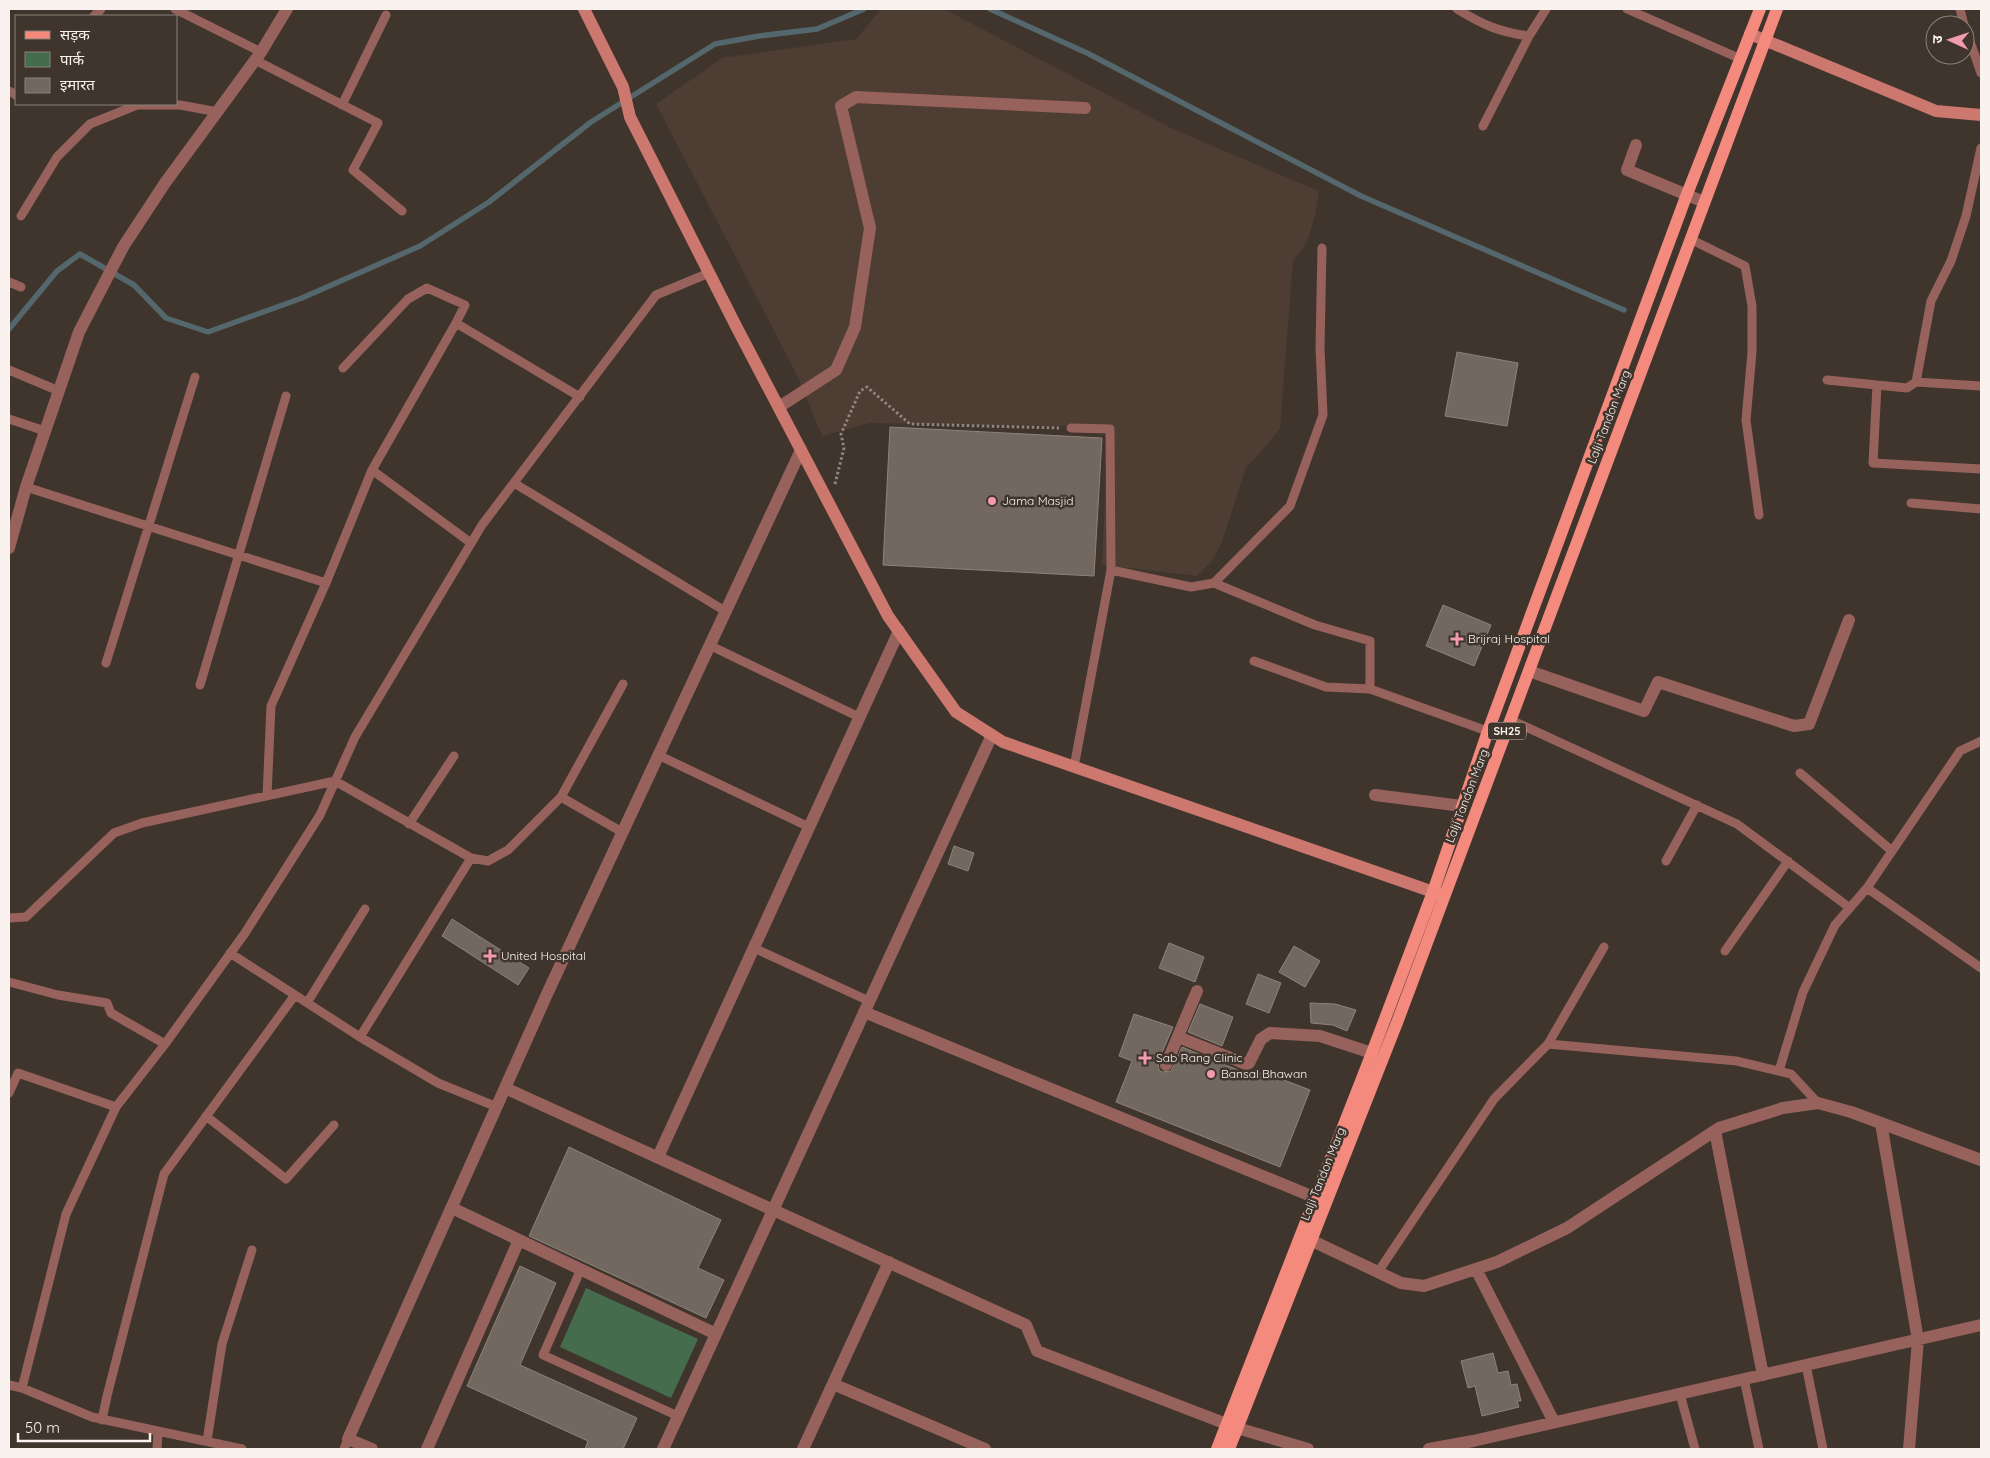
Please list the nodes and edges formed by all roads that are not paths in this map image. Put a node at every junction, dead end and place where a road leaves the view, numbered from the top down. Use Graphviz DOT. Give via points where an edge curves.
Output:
graph roads {
  1 [pos="175,9"];
  2 [pos="286,9"];
  3 [pos="584,9"];
  4 [pos="1457,9"];
  5 [pos="1546,9"];
  6 [pos="1760,9"];
  7 [pos="1776,9"];
  8 [pos="1632,10"];
  9 [pos="386,15"];
  10 [pos="1750,34"];
  11 [pos="1529,36"];
  12 [pos="1765,40"];
  13 [pos="1975,55"];
  14 [pos="258,56"];
  15 [pos="1741,58"];
  16 [pos="1981,72"];
  17 [pos="342,105"];
  18 [pos="1085,108"];
  19 [pos="218,112"];
  20 [pos="1981,115"];
  21 [pos="1483,126"];
  22 [pos="1636,145"];
  23 [pos="1981,148"];
  24 [pos="1687,194"];
  25 [pos="1704,202"];
  26 [pos="402,211"];
  27 [pos="21,216"];
  28 [pos="1690,239"];
  29 [pos="1322,248"];
  30 [pos="709,273"];
  31 [pos="9,282"];
  32 [pos="21,287"];
  33 [pos="456,324"];
  34 [pos="343,368"];
  35 [pos="9,370"];
  36 [pos="195,377"];
  37 [pos="1827,380"];
  38 [pos="1916,382"];
  39 [pos="1877,385"];
  40 [pos="1981,386"];
  41 [pos="59,391"];
  42 [pos="286,396"];
  43 [pos="580,396"];
  44 [pos="778,407"];
  45 [pos="9,419"];
  46 [pos="1071,428"];
  47 [pos="46,431"];
  48 [pos="801,450"];
  49 [pos="1981,469"];
  50 [pos="372,470"];
  51 [pos="514,483"];
  52 [pos="26,487"];
  53 [pos="1578,490"];
  54 [pos="1595,495"];
  55 [pos="1911,503"];
  56 [pos="1981,509"];
  57 [pos="1758,515"];
  58 [pos="149,526"];
  59 [pos="471,543"];
  60 [pos="9,546"];
  61 [pos="239,555"];
  62 [pos="1111,570"];
  63 [pos="326,583"];
  64 [pos="1214,583"];
  65 [pos="725,611"];
  66 [pos="1849,620"];
  67 [pos="899,631"];
  68 [pos="710,646"];
  69 [pos="1254,661"];
  70 [pos="106,663"];
  71 [pos="1529,671"];
  72 [pos="622,684"];
  73 [pos="200,685"];
  74 [pos="1370,689"];
  75 [pos="859,717"];
  76 [pos="1511,720"];
  77 [pos="1488,731"];
  78 [pos="992,735"];
  79 [pos="1504,737"];
  80 [pos="1981,741"];
  81 [pos="658,755"];
  82 [pos="454,756"];
  83 [pos="1074,767"];
  84 [pos="1800,774"];
  85 [pos="334,782"];
  86 [pos="1375,794"];
  87 [pos="266,796"];
  88 [pos="561,797"];
  89 [pos="1697,805"];
  90 [pos="1462,806"];
  91 [pos="409,824"];
  92 [pos="809,828"];
  93 [pos="622,832"];
  94 [pos="1892,851"];
  95 [pos="471,858"];
  96 [pos="1666,860"];
  97 [pos="1788,861"];
  98 [pos="1867,888"];
  99 [pos="1438,894"];
  100 [pos="1850,908"];
  101 [pos="365,909"];
  102 [pos="9,918"];
  103 [pos="1604,947"];
  104 [pos="754,948"];
  105 [pos="1725,951"];
  106 [pos="230,953"];
  107 [pos="1981,968"];
  108 [pos="9,982"];
  109 [pos="1197,991"];
  110 [pos="295,995"];
  111 [pos="869,1001"];
  112 [pos="307,1003"];
  113 [pos="864,1012"];
  114 [pos="360,1037"];
  115 [pos="1178,1037"];
  116 [pos="165,1044"];
  117 [pos="1548,1044"];
  118 [pos="1372,1053"];
  119 [pos="1166,1065"];
  120 [pos="1780,1071"];
  121 [pos="505,1088"];
  122 [pos="9,1094"];
  123 [pos="1818,1103"];
  124 [pos="116,1107"];
  125 [pos="497,1107"];
  126 [pos="206,1116"];
  127 [pos="1881,1123"];
  128 [pos="334,1125"];
  129 [pos="1715,1130"];
  130 [pos="658,1157"];
  131 [pos="1981,1160"];
  132 [pos="1316,1198"];
  133 [pos="452,1208"];
  134 [pos="773,1210"];
  135 [pos="1306,1238"];
  136 [pos="519,1240"];
  137 [pos="252,1250"];
  138 [pos="889,1262"];
  139 [pos="581,1269"];
  140 [pos="1476,1269"];
  141 [pos="1378,1272"];
  142 [pos="1981,1325"];
  143 [pos="716,1334"];
  144 [pos="1918,1340"];
  145 [pos="1806,1365"];
  146 [pos="1763,1375"];
  147 [pos="1744,1379"];
  148 [pos="833,1384"];
  149 [pos="9,1385"];
  150 [pos="22,1388"];
  151 [pos="1680,1394"];
  152 [pos="678,1416"];
  153 [pos="102,1420"];
  154 [pos="1554,1422"];
  155 [pos="1232,1426"];
  156 [pos="158,1431"];
  157 [pos="207,1441"];
  158 [pos="346,1444"];
  159 [pos="368,1448"];
  160 [pos="158,1449"];
  161 [pos="242,1449"];
  162 [pos="427,1449"];
  163 [pos="663,1449"];
  164 [pos="803,1449"];
  165 [pos="985,1449"];
  166 [pos="1217,1449"];
  167 [pos="1229,1449"];
  168 [pos="1308,1449"];
  169 [pos="1430,1449"];
  170 [pos="1694,1449"];
  171 [pos="1759,1449"];
  172 [pos="1822,1449"];
  173 [pos="1909,1449"];
  1 -- 14 [label="lane"];
  2 -- 14 [label="street"];
  3 -- 30 [label="street" via="624,87 630,117"];
  4 -- 11 [label="lane" via="1503,32"];
  5 -- 11 [label="lane"];
  6 -- 10 [label="main road, Lalji Tandon Marg / SH25"];
  7 -- 12 [label="main road, Lalji Tandon Marg / SH25"];
  8 -- 15 [label="lane"];
  9 -- 17 [label="lane"];
  10 -- 12 [label="street"];
  10 -- 15 [label="main road, Lalji Tandon Marg / SH25"];
  11 -- 21 [label="lane"];
  12 -- 20 [label="street" via="1936,111"];
  12 -- 25 [label="main road, Lalji Tandon Marg / SH25"];
  13 -- 16 [label="lane"];
  14 -- 17 [label="lane"];
  14 -- 19 [label="street"];
  15 -- 24 [label="main road, Lalji Tandon Marg / SH25"];
  17 -- 26 [label="lane" via="378,124 353,170"];
  18 -- 44 [label="street" via="856,97 841,106 870,228 855,327 836,370"];
  19 -- 27 [label="lane" via="180,106 136,105 90,124 57,157"];
  19 -- 41 [label="street" via="118,256 79,332"];
  22 -- 24 [label="street" via="1627,170"];
  23 -- 38 [label="lane" via="1966,216 1951,261 1931,301"];
  24 -- 25 [label="street"];
  24 -- 53 [label="main road, Lalji Tandon Marg / SH25"];
  25 -- 28 [label="main road, Lalji Tandon Marg / SH25"];
  28 -- 54 [label="main road, Lalji Tandon Marg / SH25"];
  28 -- 57 [label="lane" via="1745,266 1752,306 1746,420"];
  29 -- 64 [label="lane" via="1320,348 1323,415 1290,506"];
  30 -- 43 [label="lane" via="656,295"];
  30 -- 44 [label="street"];
  31 -- 32 [label="lane"];
  33 -- 34 [label="lane" via="465,305 427,288 408,299"];
  33 -- 43 [label="lane"];
  33 -- 50 [label="lane"];
  35 -- 41 [label="lane"];
  36 -- 58 [label="lane"];
  37 -- 39 [label="lane"];
  38 -- 39 [label="lane" via="1907,388"];
  38 -- 40 [label="lane"];
  39 -- 49 [label="lane" via="1873,463"];
  41 -- 47 [label="street"];
  42 -- 61 [label="lane"];
  43 -- 51 [label="lane"];
  44 -- 48 [label="street"];
  45 -- 47 [label="lane"];
  46 -- 62 [label="lane" via="1110,429"];
  47 -- 52 [label="street"];
  48 -- 65 [label="street"];
  48 -- 67 [label="street" via="888,616"];
  50 -- 59 [label="lane"];
  50 -- 63 [label="lane"];
  51 -- 59 [label="lane"];
  51 -- 65 [label="lane"];
  52 -- 58 [label="lane"];
  52 -- 60 [label="street"];
  53 -- 54 [label="main road"];
  53 -- 77 [label="main road, Lalji Tandon Marg / SH25"];
  54 -- 71 [label="main road, Lalji Tandon Marg / SH25"];
  55 -- 56 [label="lane"];
  58 -- 61 [label="lane"];
  58 -- 70 [label="lane"];
  59 -- 85 [label="lane" via="355,737"];
  61 -- 63 [label="lane"];
  61 -- 73 [label="lane"];
  62 -- 64 [label="lane" via="1191,587"];
  62 -- 83 [label="lane"];
  63 -- 87 [label="lane" via="271,706"];
  64 -- 74 [label="lane" via="1315,625 1370,641"];
  65 -- 68 [label="street"];
  66 -- 71 [label="street" via="1809,724 1794,726 1658,682 1644,711"];
  67 -- 75 [label="street"];
  67 -- 78 [label="street" via="956,712"];
  68 -- 75 [label="lane"];
  68 -- 81 [label="street"];
  69 -- 74 [label="lane" via="1326,687"];
  71 -- 76 [label="main road, Lalji Tandon Marg / SH25"];
  72 -- 88 [label="lane"];
  74 -- 77 [label="lane"];
  75 -- 92 [label="street"];
  76 -- 79 [label="main road, Lalji Tandon Marg / SH25"];
  76 -- 89 [label="lane"];
  77 -- 79 [label="lane"];
  77 -- 90 [label="main road, Lalji Tandon Marg / SH25"];
  78 -- 83 [label="street" via="1003,742"];
  78 -- 111 [label="street"];
  79 -- 99 [label="main road, Lalji Tandon Marg / SH25"];
  80 -- 94 [label="lane" via="1960,751"];
  81 -- 92 [label="lane"];
  81 -- 93 [label="street"];
  82 -- 91 [label="lane"];
  83 -- 99 [label="street"];
  84 -- 94 [label="lane"];
  85 -- 87 [label="lane"];
  85 -- 91 [label="lane"];
  85 -- 106 [label="lane" via="320,814"];
  86 -- 90 [label="street"];
  87 -- 102 [label="lane" via="114,833 26,917"];
  88 -- 93 [label="lane"];
  88 -- 95 [label="lane" via="508,850 488,861"];
  89 -- 96 [label="lane"];
  89 -- 97 [label="lane" via="1737,824"];
  90 -- 99 [label="main road, Lalji Tandon Marg / SH25"];
  91 -- 95 [label="lane"];
  92 -- 104 [label="street"];
  93 -- 121 [label="street"];
  94 -- 98 [label="lane"];
  95 -- 114 [label="lane"];
  97 -- 100 [label="lane"];
  97 -- 105 [label="lane"];
  98 -- 100 [label="lane"];
  98 -- 107 [label="lane"];
  99 -- 118 [label="main road, Lalji Tandon Marg / SH25"];
  99 -- 135 [label="main road, Lalji Tandon Marg / SH25" via="1398,1020"];
  100 -- 120 [label="lane" via="1836,925 1803,992"];
  101 -- 112 [label="lane"];
  103 -- 117 [label="lane"];
  104 -- 111 [label="lane"];
  104 -- 130 [label="street"];
  106 -- 110 [label="lane"];
  106 -- 116 [label="lane"];
  108 -- 116 [label="lane" via="106,1004 111,1014"];
  109 -- 115 [label="street"];
  110 -- 112 [label="lane"];
  110 -- 126 [label="lane"];
  111 -- 113 [label="street"];
  112 -- 114 [label="lane"];
  113 -- 132 [label="street"];
  113 -- 134 [label="street"];
  114 -- 125 [label="lane" via="438,1083"];
  115 -- 118 [label="street" via="1246,1064 1261,1039 1270,1033 1320,1036"];
  115 -- 119 [label="street"];
  116 -- 124 [label="lane"];
  117 -- 120 [label="lane" via="1737,1061"];
  117 -- 141 [label="lane" via="1494,1100"];
  118 -- 132 [label="main road, Lalji Tandon Marg / SH25"];
  120 -- 123 [label="lane" via="1791,1074"];
  121 -- 125 [label="street"];
  121 -- 130 [label="street"];
  122 -- 124 [label="lane" via="18,1073"];
  123 -- 127 [label="street"];
  123 -- 129 [label="street" via="1784,1108"];
  124 -- 150 [label="lane" via="66,1214"];
  125 -- 133 [label="street"];
  126 -- 128 [label="lane" via="286,1179"];
  126 -- 153 [label="lane" via="164,1174"];
  127 -- 131 [label="street"];
  127 -- 144 [label="street"];
  129 -- 140 [label="street" via="1567,1228"];
  129 -- 146 [label="street"];
  130 -- 134 [label="street"];
  132 -- 135 [label="main road, Lalji Tandon Marg / SH25"];
  133 -- 136 [label="street"];
  133 -- 158 [label="street"];
  134 -- 138 [label="street"];
  134 -- 143 [label="street"];
  135 -- 141 [label="street"];
  135 -- 155 [label="main road, Lalji Tandon Marg / SH25"];
  136 -- 139 [label="street"];
  136 -- 162 [label="street"];
  137 -- 157 [label="lane" via="222,1344"];
  138 -- 148 [label="street"];
  138 -- 155 [label="street" via="1026,1325 1037,1351"];
  139 -- 143 [label="street"];
  139 -- 152 [label="lane" via="543,1355"];
  140 -- 141 [label="street" via="1424,1286 1401,1283"];
  140 -- 154 [label="street"];
  142 -- 144 [label="street"];
  143 -- 152 [label="street"];
  144 -- 145 [label="street"];
  144 -- 173 [label="street"];
  145 -- 146 [label="street"];
  145 -- 172 [label="lane"];
  146 -- 147 [label="street"];
  147 -- 151 [label="street"];
  147 -- 171 [label="lane"];
  148 -- 164 [label="street"];
  148 -- 165 [label="street"];
  149 -- 150 [label="lane"];
  150 -- 153 [label="lane"];
  151 -- 154 [label="street"];
  151 -- 170 [label="lane"];
  152 -- 163 [label="street"];
  153 -- 156 [label="lane"];
  154 -- 169 [label="street"];
  155 -- 166 [label="main road, Lalji Tandon Marg / SH25"];
  155 -- 167 [label="main road, Lalji Tandon Marg / SH25"];
  155 -- 168 [label="street"];
  156 -- 157 [label="lane"];
  156 -- 160 [label="lane"];
  157 -- 161 [label="lane"];
  158 -- 159 [label="street"];
}
